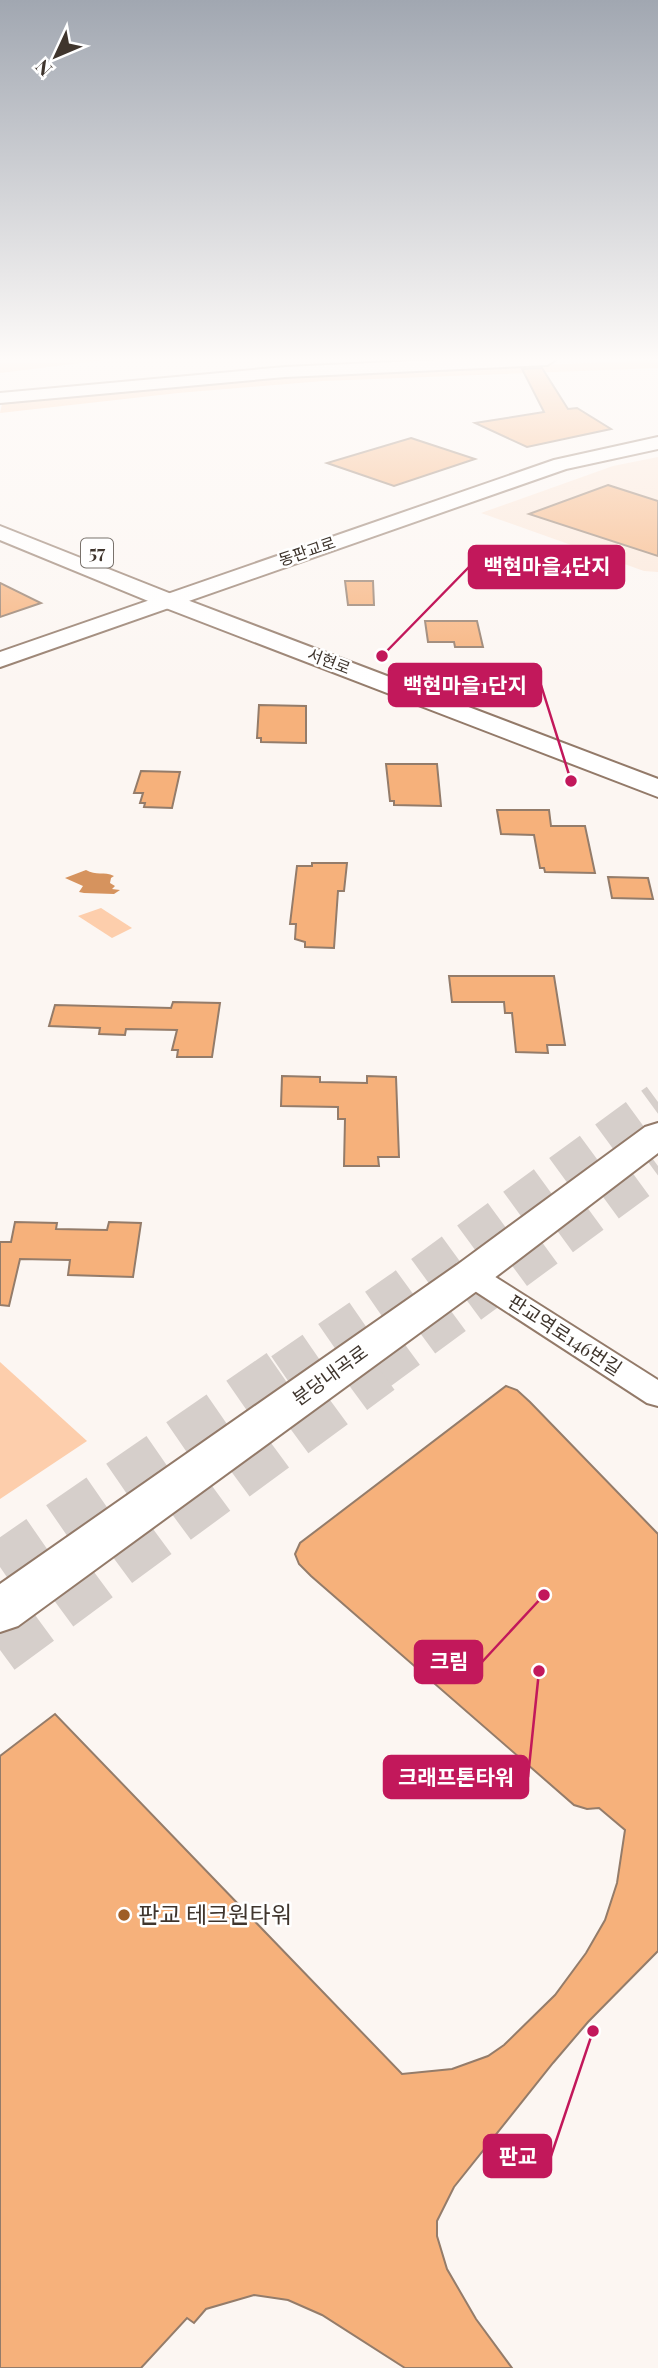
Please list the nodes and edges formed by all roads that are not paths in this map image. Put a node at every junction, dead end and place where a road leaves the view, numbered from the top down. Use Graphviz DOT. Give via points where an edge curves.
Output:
graph roads {
  1 [pos="542,471"];
  2 [pos="0,514"];
  3 [pos="0,532"];
  4 [pos="194,590"];
  5 [pos="166,600"];
  6 [pos="0,660"];
  7 [pos="658,767"];
  8 [pos="658,789"];
  9 [pos="658,1135"];
  10 [pos="471,1275"];
  11 [pos="658,1395"];
  12 [pos="0,1611"];
  1 -- 4 [label="main road, 동판교로"];
  2 -- 4 [label="main road, 서현로 / 57"];
  3 -- 5 [label="main road, 서현로 / 57"];
  4 -- 5 [label="main road, 동판교로"];
  4 -- 7 [label="main road, 서현로"];
  5 -- 6 [label="main road, 동판교로"];
  5 -- 8 [label="main road, 서현로"];
  9 -- 10 [label="main road, 분당내곡로"];
  10 -- 11 [label="street, 판교역로146번길"];
  10 -- 12 [label="main road, 분당내곡로"];
}
